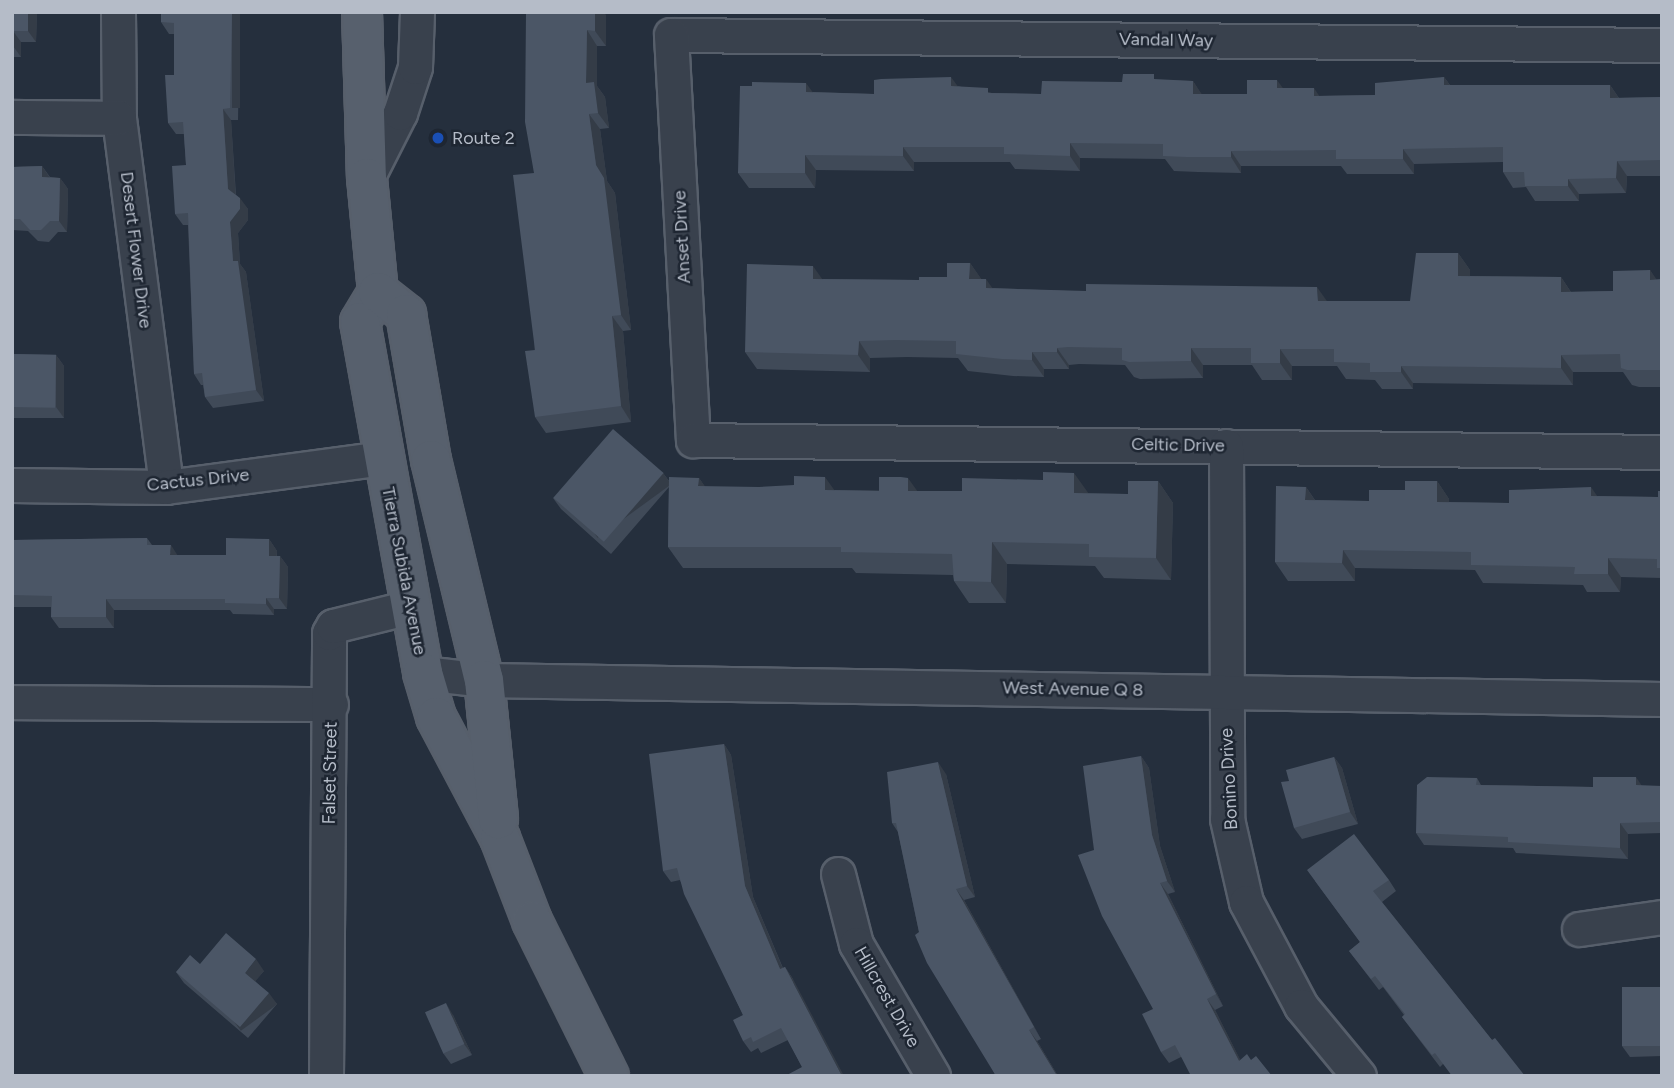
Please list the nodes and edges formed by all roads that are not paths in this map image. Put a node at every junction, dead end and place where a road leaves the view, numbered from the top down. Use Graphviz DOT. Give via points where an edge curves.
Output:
graph roads {
  1 [pos="118,12"];
  2 [pos="362,12"];
  3 [pos="417,12"];
  4 [pos="671,34"];
  5 [pos="1662,45"];
  6 [pos="12,117"];
  7 [pos="119,118"];
  8 [pos="367,178"];
  9 [pos="377,292"];
  10 [pos="693,440"];
  11 [pos="1226,446"];
  12 [pos="1662,452"];
  13 [pos="382,458"];
  14 [pos="12,485"];
  15 [pos="166,487"];
  16 [pos="410,607"];
  17 [pos="423,673"];
  18 [pos="484,680"];
  19 [pos="1229,691"];
  20 [pos="1662,699"];
  21 [pos="12,702"];
  22 [pos="331,704"];
  23 [pos="500,838"];
  24 [pos="838,874"];
  25 [pos="1662,917"];
  26 [pos="1579,929"];
  27 [pos="326,1076"];
  28 [pos="609,1076"];
  29 [pos="933,1076"];
  30 [pos="1359,1076"];
  1 -- 7 [label="street, Desert Flower Drive"];
  2 -- 8 [label="main road"];
  3 -- 8 [label="street" via="415,67 400,113"];
  4 -- 5 [label="street, Vandal Way"];
  4 -- 10 [label="street, Anset Drive"];
  6 -- 7 [label="street"];
  7 -- 15 [label="street, Desert Flower Drive"];
  8 -- 9 [label="main road"];
  9 -- 13 [label="main road, Tierra Subida Avenue" via="360,323"];
  9 -- 18 [label="main road, Tierra Subida Avenue" via="406,314 431,460"];
  10 -- 11 [label="street, Celtic Drive"];
  11 -- 12 [label="street, Celtic Drive"];
  11 -- 19 [label="street, Bonino Drive"];
  13 -- 15 [label="street, Cactus Drive"];
  13 -- 16 [label="main road, Tierra Subida Avenue"];
  14 -- 15 [label="street, Cactus Drive"];
  16 -- 17 [label="main road, Tierra Subida Avenue"];
  16 -- 22 [label="street" via="333,625 329,633"];
  17 -- 18 [label="street, West Avenue Q 8"];
  17 -- 23 [label="main road, Tierra Subida Avenue" via="436,717"];
  18 -- 19 [label="street, West Avenue Q 8"];
  18 -- 23 [label="main road, Tierra Subida Avenue"];
  19 -- 20 [label="street, West Avenue Q 8"];
  19 -- 30 [label="street, Bonino Drive" via="1224,736 1227,819 1246,902 1301,1006"];
  21 -- 22 [label="street, Falset Street"];
  22 -- 27 [label="street, Falset Street"];
  23 -- 28 [label="main road, Tierra Subida Avenue" via="532,921"];
  24 -- 29 [label="street, Hillcrest Drive" via="856,944"];
  25 -- 26 [label="street"];
}
